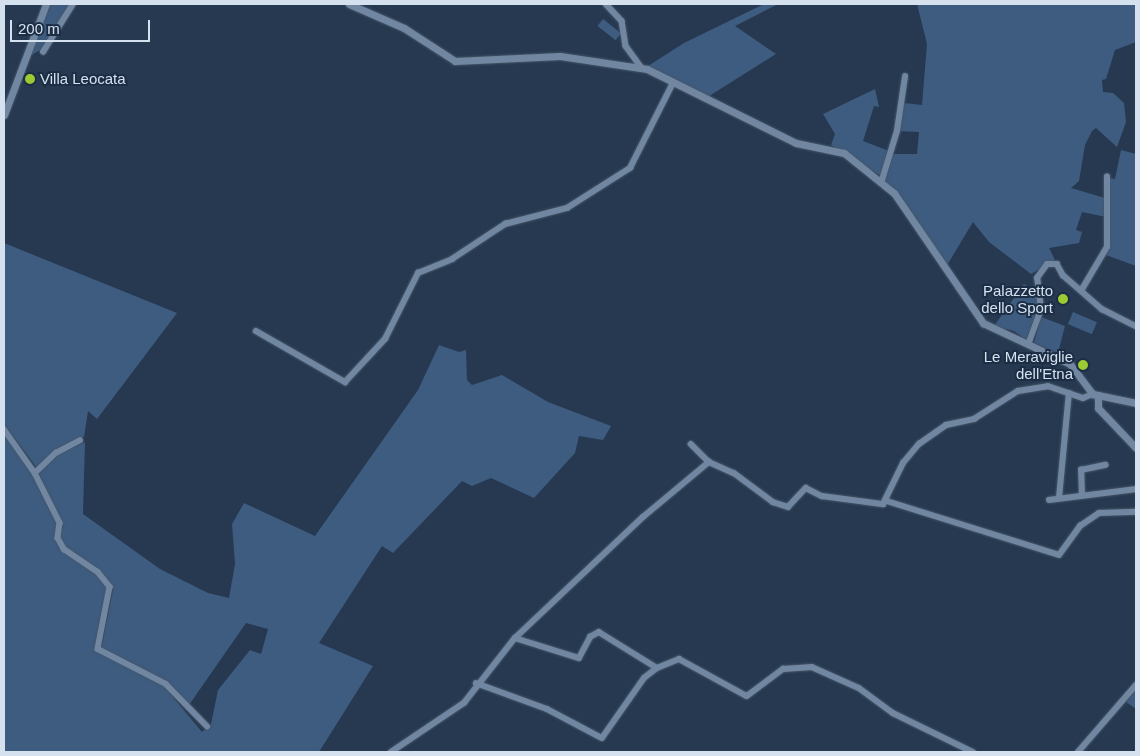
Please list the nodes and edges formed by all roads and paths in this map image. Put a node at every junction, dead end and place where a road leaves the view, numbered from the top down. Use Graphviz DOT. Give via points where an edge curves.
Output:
graph roads {
  1 [pos="47,4"];
  2 [pos="73,4"];
  3 [pos="349,4"];
  4 [pos="606,4"];
  5 [pos="43,52"];
  6 [pos="642,68"];
  7 [pos="905,77"];
  8 [pos="673,83"];
  9 [pos="4,115"];
  10 [pos="1107,178"];
  11 [pos="882,180"];
  12 [pos="1081,291"];
  13 [pos="1136,326"];
  14 [pos="256,330"];
  15 [pos="1028,345"];
  16 [pos="1069,393"];
  17 [pos="1096,394"];
  18 [pos="1136,403"];
  19 [pos="4,430"];
  20 [pos="80,440"];
  21 [pos="691,444"];
  22 [pos="1136,448"];
  23 [pos="709,462"];
  24 [pos="1105,465"];
  25 [pos="35,473"];
  26 [pos="1136,489"];
  27 [pos="1082,495"];
  28 [pos="1059,498"];
  29 [pos="1049,500"];
  30 [pos="887,501"];
  31 [pos="1136,512"];
  32 [pos="514,638"];
  33 [pos="657,668"];
  34 [pos="476,683"];
  35 [pos="1136,685"];
  36 [pos="207,726"];
  37 [pos="391,752"];
  38 [pos="973,752"];
  39 [pos="1078,752"];
  1 -- 9 [label="street"];
  2 -- 5 [label="street"];
  3 -- 6 [label="street" via="404,28 455,61 560,56"];
  4 -- 6 [label="street" via="622,21 626,46"];
  6 -- 8 [label="street"];
  7 -- 11 [label="street" via="897,131"];
  8 -- 11 [label="street" via="796,143 844,154"];
  8 -- 14 [label="street" via="630,168 566,208 505,224 452,260 418,273 385,339 344,382 289,354"];
  10 -- 12 [label="street" via="1106,247"];
  11 -- 15 [label="street" via="977,317 990,328"];
  12 -- 13 [label="street" via="1102,310"];
  12 -- 15 [label="street" via="1057,264 1047,264 1038,273 1041,309"];
  15 -- 17 [label="street" via="1070,364"];
  16 -- 17 [label="street" via="1083,398"];
  16 -- 28 [label="street"];
  16 -- 30 [label="street" via="1048,386 1018,391 974,419 960,420 931,433 903,463"];
  17 -- 18 [label="street"];
  17 -- 22 [label="street" via="1098,408"];
  19 -- 25 [label="street"];
  20 -- 25 [label="street" via="56,453"];
  21 -- 23 [label="street"];
  23 -- 30 [label="street" via="734,474 760,497 788,507 802,488 822,496"];
  23 -- 32 [label="street" via="642,517"];
  24 -- 27 [label="street" via="1081,470"];
  25 -- 36 [label="street" via="60,523 60,543 98,572 110,587 98,649 166,684"];
  26 -- 27 [label="street"];
  27 -- 28 [label="street"];
  28 -- 29 [label="street"];
  30 -- 31 [label="street" via="1059,555 1080,526 1099,513"];
  32 -- 33 [label="street" via="579,658 590,637 599,632"];
  32 -- 34 [label="street"];
  33 -- 34 [label="street" via="644,678 602,738 547,709"];
  33 -- 38 [label="street" via="679,659 751,696 778,671 812,667 859,688 893,713"];
  34 -- 37 [label="street" via="464,703"];
  35 -- 39 [label="street"];
}
